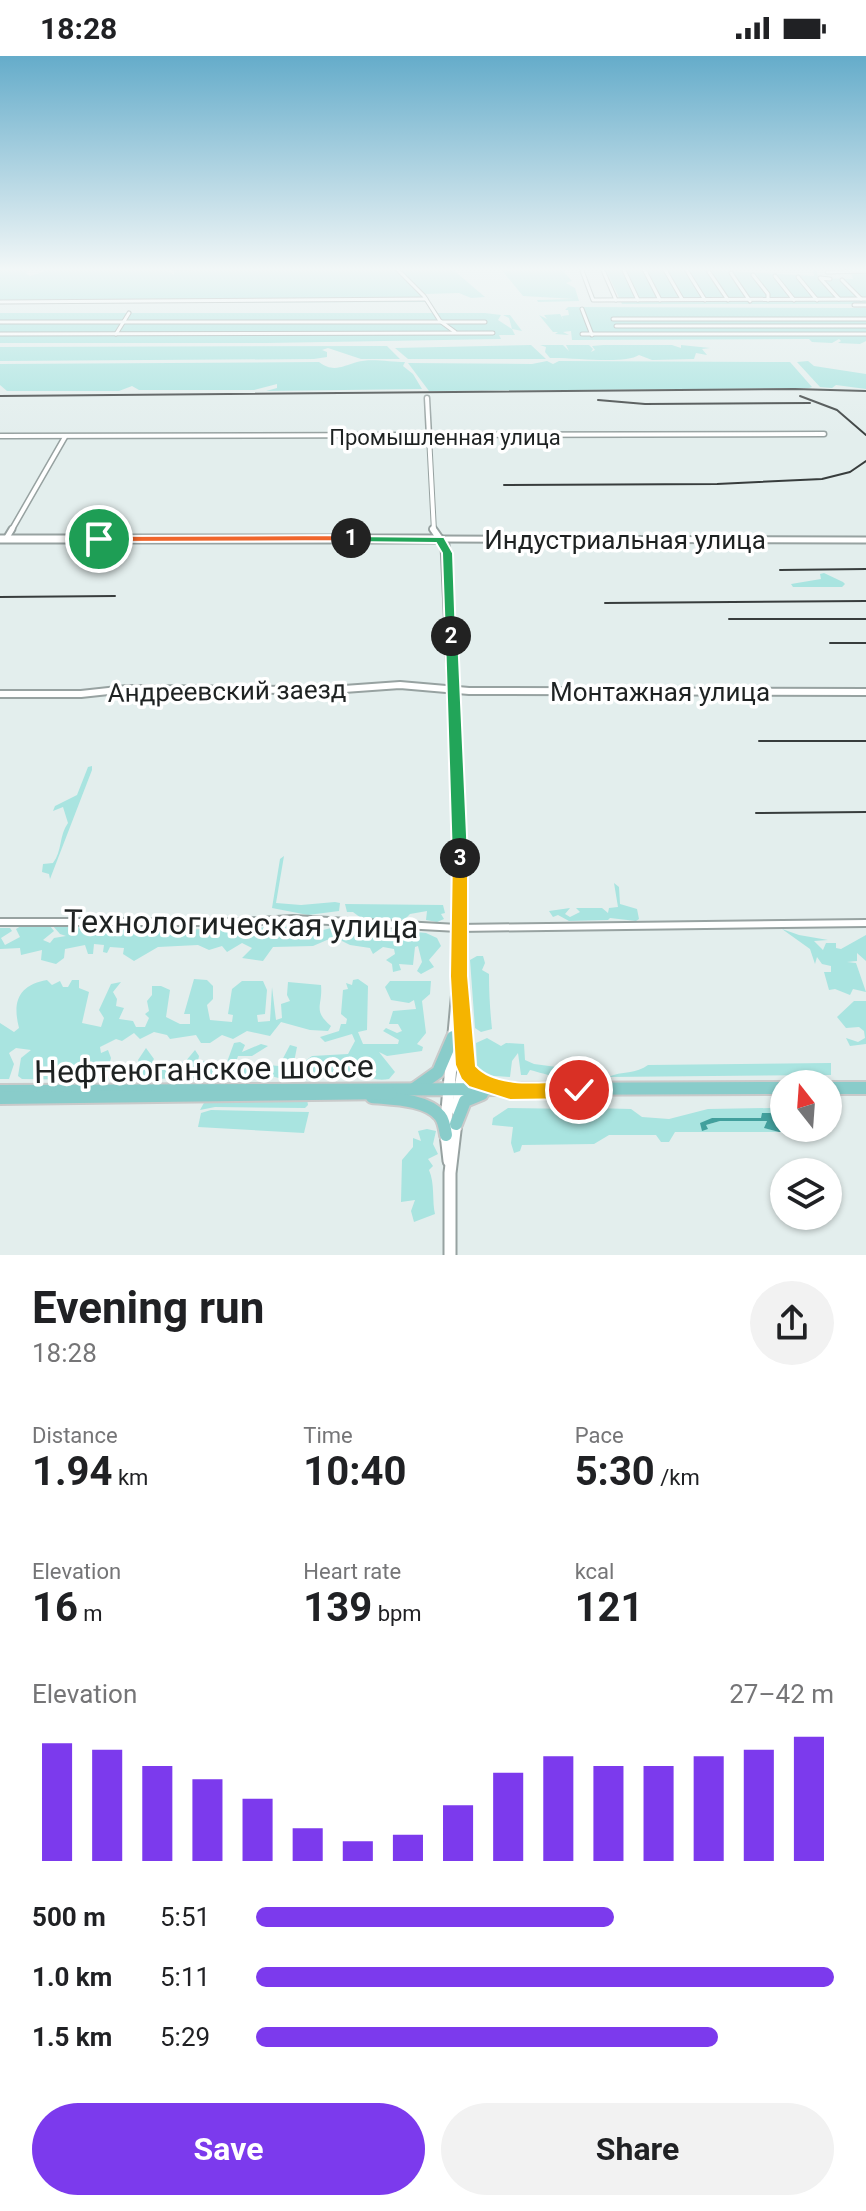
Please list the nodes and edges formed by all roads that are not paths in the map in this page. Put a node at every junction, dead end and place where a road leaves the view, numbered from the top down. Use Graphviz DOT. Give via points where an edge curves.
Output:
graph roads {
  1 [pos="122,324"];
  2 [pos="444,324"];
  3 [pos="588,324"];
  4 [pos="616,326"];
  5 [pos="866,326"];
  6 [pos="456,333"];
  7 [pos="493,333"];
  8 [pos="0,334"];
  9 [pos="116,334"];
  10 [pos="582,334"];
  11 [pos="866,334"];
  12 [pos="592,335"];
  13 [pos="427,398"];
  14 [pos="824,434"];
  15 [pos="0,436"];
  16 [pos="66,436"];
  17 [pos="429,436"];
  18 [pos="433,530"];
  19 [pos="424,538"];
  20 [pos="3,539"];
  21 [pos="440,539"];
  22 [pos="866,540"];
  23 [pos="449,544"];
  24 [pos="453,689"];
  25 [pos="866,692"];
  26 [pos="0,694"];
  27 [pos="0,922"];
  28 [pos="866,923"];
  29 [pos="458,928"];
  30 [pos="460,984"];
  31 [pos="453,1037"];
  32 [pos="465,1056"];
  33 [pos="770,1088"];
  34 [pos="842,1088"];
  35 [pos="866,1088"];
  36 [pos="410,1090"];
  37 [pos="454,1090"];
  38 [pos="510,1090"];
  39 [pos="0,1091"];
  40 [pos="347,1095"];
  41 [pos="0,1098"];
  42 [pos="456,1124"];
  43 [pos="446,1135"];
  44 [pos="450,1173"];
  45 [pos="450,1255"];
  1 -- 9 [label="street"];
  2 -- 6 [label="street"];
  3 -- 12 [label="street"];
  4 -- 5 [label="street"];
  6 -- 7 [label="street"];
  6 -- 9 [label="street"];
  8 -- 9 [label="street"];
  10 -- 12 [label="street"];
  11 -- 12 [label="street"];
  13 -- 17 [label="street"];
  14 -- 17 [label="street, Промышленная улица"];
  15 -- 16 [label="street, Промышленная улица"];
  16 -- 17 [label="street, Промышленная улица"];
  16 -- 20 [label="street"];
  17 -- 18 [label="street"];
  18 -- 19 [label="street"];
  18 -- 21 [label="street"];
  19 -- 20 [label="main road"];
  19 -- 21 [label="main road"];
  21 -- 23 [label="main road"];
  22 -- 23 [label="street, Индустриальная улица"];
  23 -- 24 [label="main road"];
  24 -- 25 [label="street, Монтажная улица"];
  24 -- 26 [label="street, Андреевский заезд" via="397,685"];
  24 -- 29 [label="main road"];
  27 -- 29 [label="street, Технологическая улица" via="293,919"];
  28 -- 29 [label="street, Технологическая улица"];
  29 -- 30 [label="main road"];
  30 -- 31 [label="main road"];
  30 -- 32 [label="main road"];
  31 -- 36 [label="main road" via="438,1072"];
  31 -- 37 [label="main road"];
  32 -- 37 [label="main road"];
  32 -- 38 [label="main road" via="476,1080"];
  33 -- 38 [label="main road, Нефтеюганское шоссе"];
  34 -- 35 [label="main road"];
  36 -- 37 [label="main road, Нефтеюганское шоссе"];
  36 -- 39 [label="main road, Нефтеюганское шоссе"];
  36 -- 40 [label="main road, Нефтеюганское шоссе"];
  37 -- 38 [label="main road, Нефтеюганское шоссе"];
  37 -- 42 [label="main road"];
  37 -- 43 [label="main road"];
  38 -- 42 [label="main road" via="469,1098"];
  40 -- 41 [label="main road, Нефтеюганское шоссе"];
  40 -- 43 [label="main road" via="420,1107 440,1116"];
  42 -- 44 [label="main road"];
  43 -- 44 [label="main road"];
  44 -- 45 [label="main road"];
}
